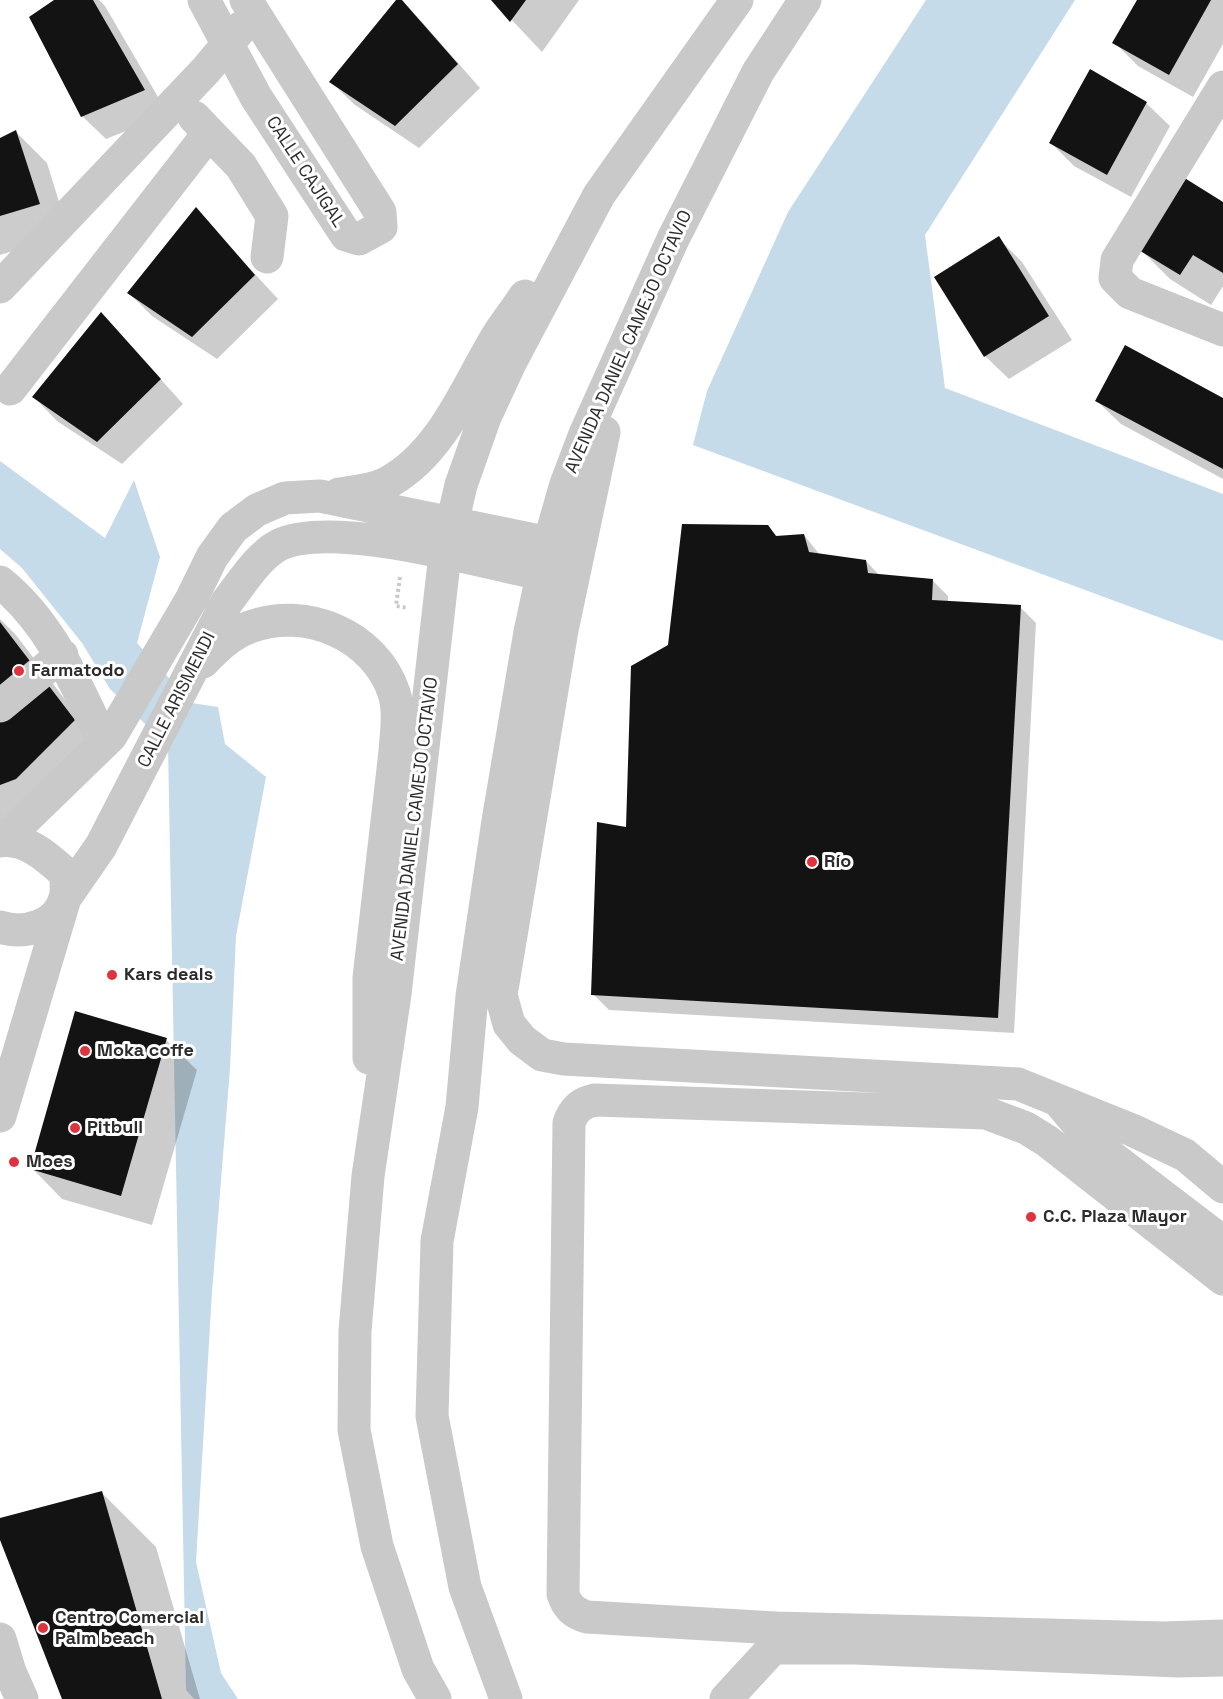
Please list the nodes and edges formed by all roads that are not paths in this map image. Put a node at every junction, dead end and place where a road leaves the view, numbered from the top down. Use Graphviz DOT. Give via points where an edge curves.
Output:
graph roads {
  1 [pos="204,0"];
  2 [pos="737,0"];
  3 [pos="805,0"];
  4 [pos="250,7"];
  5 [pos="228,42"];
  6 [pos="1223,87"];
  7 [pos="178,100"];
  8 [pos="209,132"];
  9 [pos="599,195"];
  10 [pos="267,257"];
  11 [pos="0,287"];
  12 [pos="1223,330"];
  13 [pos="622,352"];
  14 [pos="10,389"];
  15 [pos="320,496"];
  16 [pos="449,539"];
  17 [pos="549,543"];
  18 [pos="541,574"];
  19 [pos="0,582"];
  20 [pos="62,655"];
  21 [pos="190,677"];
  22 [pos="0,706"];
  23 [pos="107,740"];
  24 [pos="0,840"];
  25 [pos="65,898"];
  26 [pos="0,927"];
  27 [pos="799,1073"];
  28 [pos="1056,1099"];
  29 [pos="797,1107"];
  30 [pos="0,1116"];
  31 [pos="376,1120"];
  32 [pos="1223,1187"];
  33 [pos="1223,1242"];
  34 [pos="1223,1280"];
  35 [pos="1223,1636"];
  36 [pos="774,1638"];
  37 [pos="0,1639"];
  38 [pos="1223,1660"];
  39 [pos="11,1682"];
  40 [pos="435,1699"];
  41 [pos="506,1699"];
  42 [pos="726,1699"];
  1 -- 5 [label="street, CALLE CAJIGAL"];
  2 -- 9 [label="street, AVENIDA DANIEL CAMEJO OCTAVIO"];
  3 -- 13 [label="street, AVENIDA DANIEL CAMEJO OCTAVIO" via="758,72 673,239"];
  4 -- 5 [label="street"];
  4 -- 5 [label="street, CALLE CAJIGAL" via="380,212 381,227 359,240 346,235 256,97"];
  5 -- 7 [label="street"];
  6 -- 12 [label="street" via="1117,260 1115,278 1130,292"];
  7 -- 8 [label="street"];
  7 -- 11 [label="street"];
  8 -- 10 [label="street" via="241,166 272,216"];
  8 -- 14 [label="street"];
  9 -- 15 [label="street" via="497,337 437,437 413,466 370,489"];
  9 -- 16 [label="street, AVENIDA DANIEL CAMEJO OCTAVIO" via="485,417"];
  13 -- 17 [label="street, AVENIDA DANIEL CAMEJO OCTAVIO" via="585,434"];
  13 -- 27 [label="street" via="562,630 501,995 509,1024 542,1055"];
  15 -- 16 [label="street"];
  15 -- 23 [label="street" via="285,498 257,510 233,528 212,557"];
  16 -- 17 [label="street"];
  16 -- 18 [label="street, CALLE ARISMENDI"];
  16 -- 21 [label="street, CALLE ARISMENDI" via="305,537 278,546 251,570 227,602"];
  16 -- 31 [label="street, AVENIDA DANIEL CAMEJO OCTAVIO" via="395,994"];
  17 -- 18 [label="street, AVENIDA DANIEL CAMEJO OCTAVIO"];
  18 -- 41 [label="street, AVENIDA DANIEL CAMEJO OCTAVIO" via="494,844 471,996 462,1107 436,1264 432,1416 465,1587"];
  19 -- 20 [label="street" via="33,613"];
  20 -- 22 [label="street"];
  20 -- 23 [label="street"];
  21 -- 25 [label="street, CALLE ARISMENDI" via="101,846"];
  21 -- 31 [label="street" via="222,642 251,626 290,618 319,623 346,635 364,648 394,693 395,752 369,978 370,1074"];
  23 -- 24 [label="street"];
  24 -- 25 [label="street" via="28,846 66,874"];
  25 -- 26 [label="street" via="58,911 40,927 12,931"];
  25 -- 30 [label="street, CALLE ARISMENDI"];
  27 -- 28 [label="street" via="1018,1084"];
  27 -- 29 [label="street"];
  28 -- 32 [label="street" via="1185,1155"];
  28 -- 33 [label="street" via="1096,1145"];
  29 -- 34 [label="street" via="987,1113 1009,1120 1047,1142"];
  29 -- 36 [label="street" via="595,1100 579,1106 570,1123 563,1594 566,1602 587,1617"];
  31 -- 40 [label="street, AVENIDA DANIEL CAMEJO OCTAVIO" via="355,1331 354,1430 377,1546 418,1669"];
  35 -- 36 [label="street"];
  36 -- 38 [label="street" via="855,1648"];
  36 -- 42 [label="street"];
  37 -- 39 [label="street"];
}
